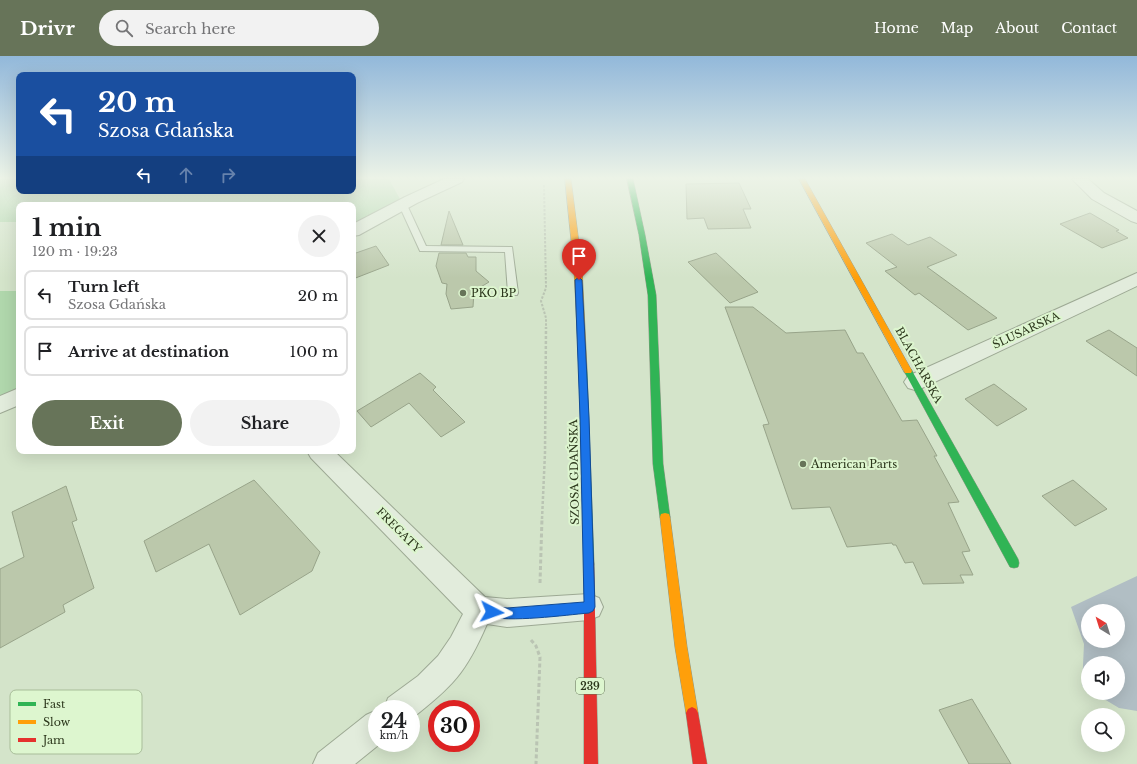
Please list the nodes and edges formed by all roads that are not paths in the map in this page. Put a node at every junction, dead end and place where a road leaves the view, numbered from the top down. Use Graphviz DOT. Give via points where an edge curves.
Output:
graph roads {
  1 [pos="389,212"];
  2 [pos="406,212"];
  3 [pos="571,212"];
  4 [pos="637,212"];
  5 [pos="820,212"];
  6 [pos="1126,212"];
  7 [pos="1137,218"];
  8 [pos="356,229"];
  9 [pos="1137,279"];
  10 [pos="513,293"];
  11 [pos="915,382"];
  12 [pos="16,397"];
  13 [pos="0,405"];
  14 [pos="322,454"];
  15 [pos="1014,563"];
  16 [pos="589,607"];
  17 [pos="479,610"];
  18 [pos="411,700"];
  19 [pos="368,733"];
  20 [pos="329,764"];
  21 [pos="591,764"];
  22 [pos="700,764"];
  1 -- 8 [label="street"];
  2 -- 10 [label="lane" via="423,249 509,249"];
  3 -- 16 [label="street, SZOSA GDAŃSKA / 239" via="579,287 585,417"];
  4 -- 22 [label="street" via="652,295 658,464 681,647"];
  5 -- 11 [label="street, BLACHARSKA"];
  6 -- 7 [label="street"];
  9 -- 11 [label="street, ŚLUSARSKA"];
  11 -- 15 [label="street, BLACHARSKA"];
  12 -- 13 [label="street"];
  14 -- 17 [label="street, FREGATY"];
  16 -- 17 [label="street" via="507,613"];
  16 -- 21 [label="street, SZOSA GDAŃSKA / 239"];
  17 -- 18 [label="street" via="468,635 447,669"];
  19 -- 20 [label="street"];
}
